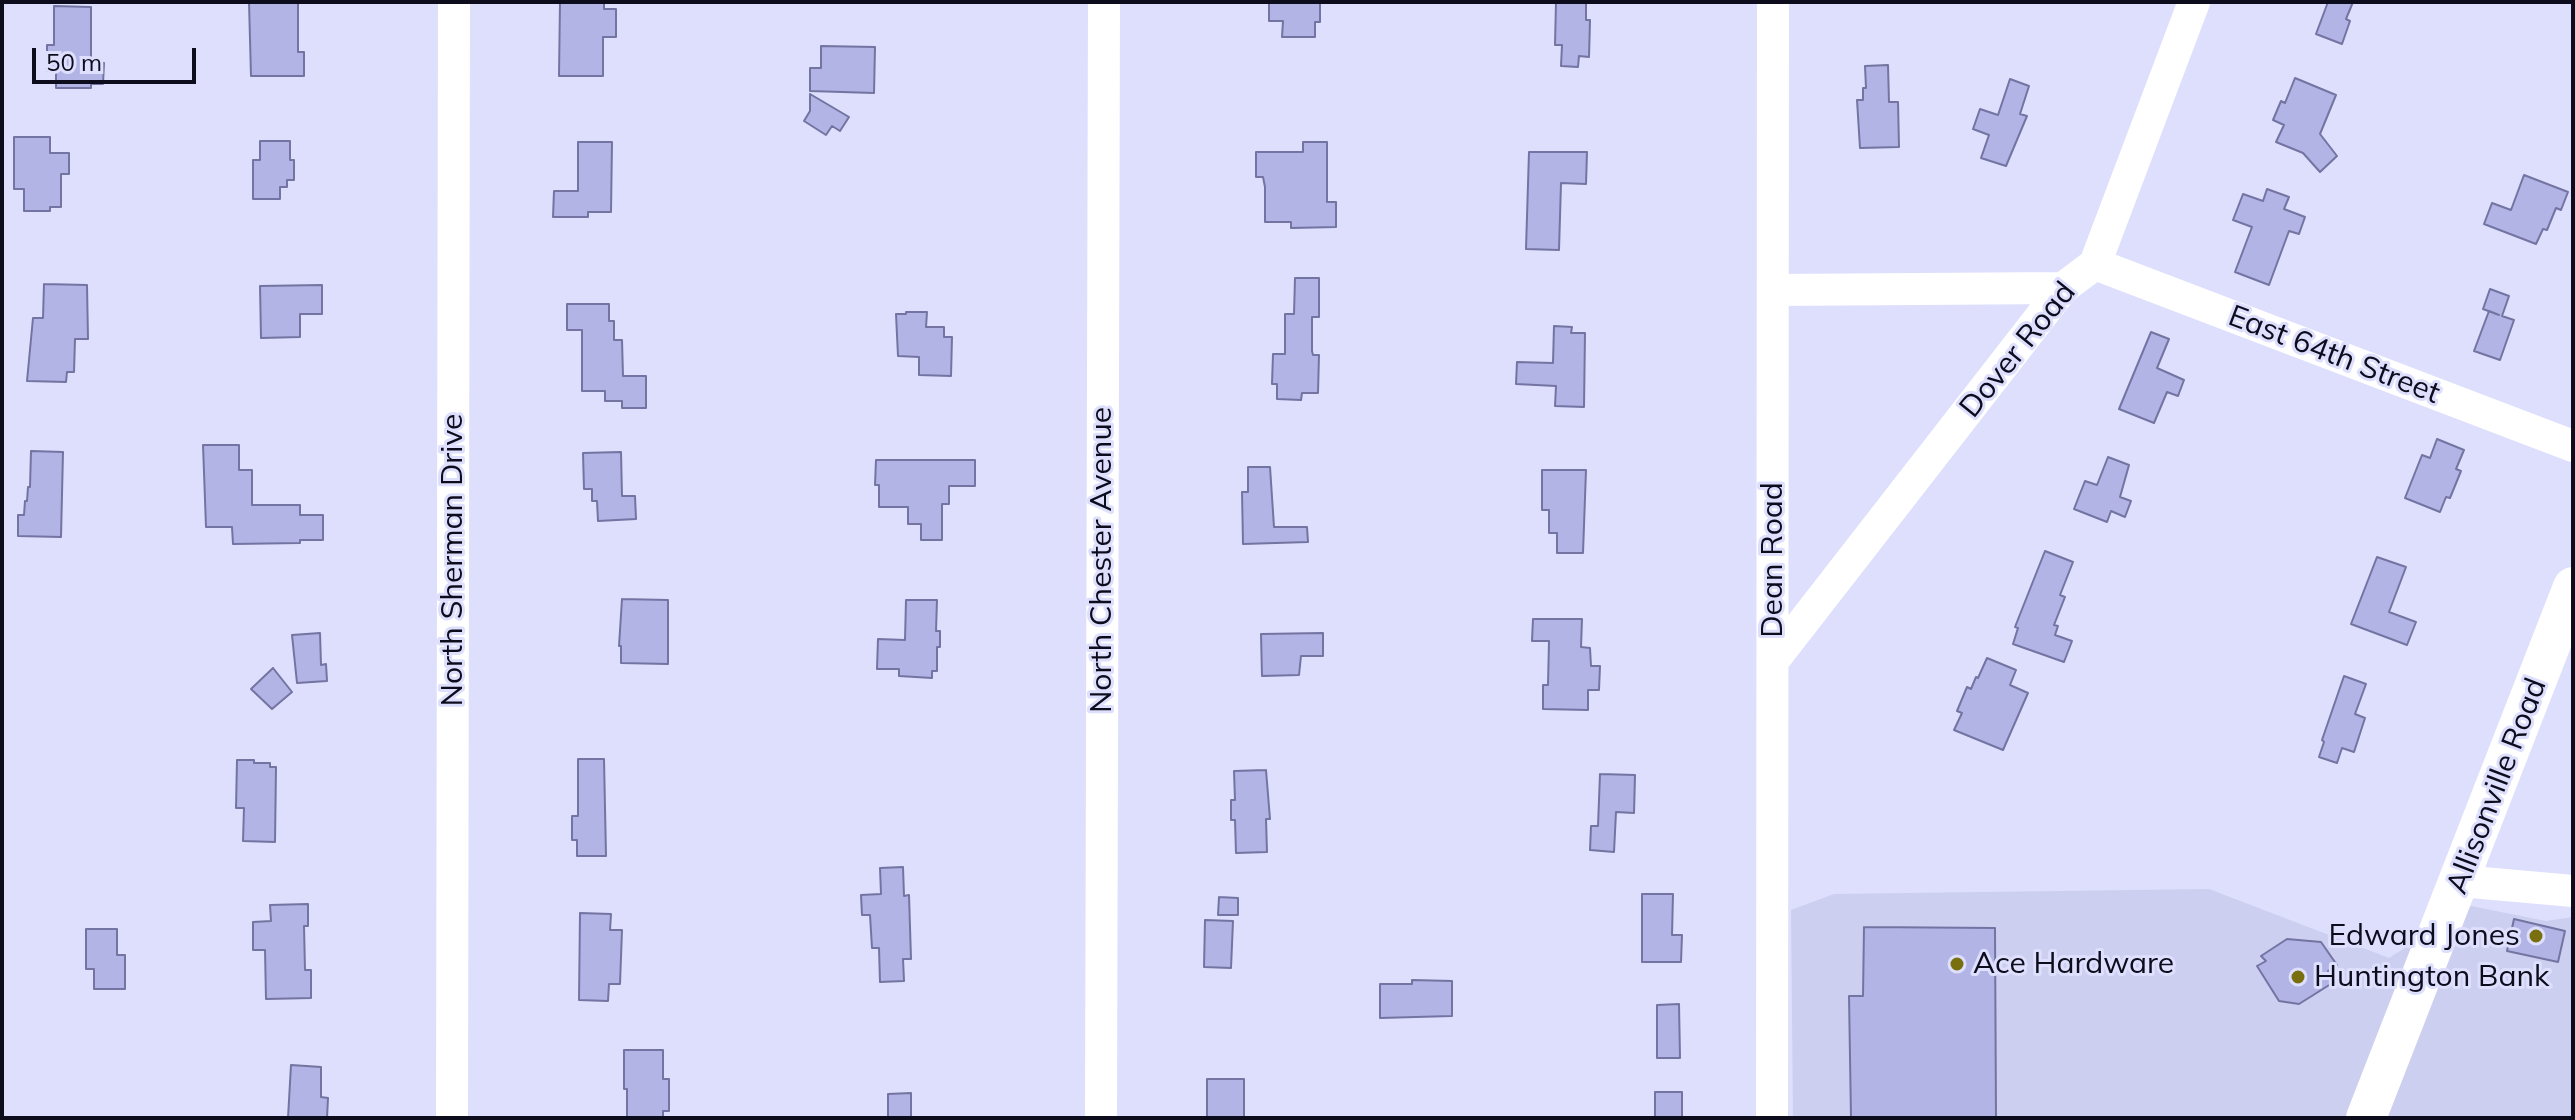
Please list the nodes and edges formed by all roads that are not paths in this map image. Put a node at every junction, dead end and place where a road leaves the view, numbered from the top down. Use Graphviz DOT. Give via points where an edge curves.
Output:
graph roads {
  1 [pos="454,2"];
  2 [pos="1104,2"];
  3 [pos="1773,2"];
  4 [pos="2194,2"];
  5 [pos="2095,264"];
  6 [pos="2063,288"];
  7 [pos="1773,290"];
  8 [pos="2573,446"];
  9 [pos="2573,587"];
  10 [pos="1773,661"];
  11 [pos="2460,881"];
  12 [pos="2573,891"];
  13 [pos="452,1118"];
  14 [pos="1101,1118"];
  15 [pos="1772,1118"];
  16 [pos="2366,1118"];
  1 -- 13 [label="street, North Sherman Drive"];
  2 -- 14 [label="street, North Chester Avenue"];
  3 -- 7 [label="street, Dean Road"];
  4 -- 5 [label="street, Dover Road"];
  5 -- 6 [label="street, Dover Road"];
  5 -- 8 [label="street, East 64th Street"];
  6 -- 7 [label="street"];
  6 -- 10 [label="street, Dover Road"];
  7 -- 10 [label="street, Dean Road"];
  9 -- 11 [label="main road, Allisonville Road"];
  10 -- 15 [label="street, Dean Road"];
  11 -- 12 [label="street"];
  11 -- 16 [label="main road, Allisonville Road"];
}
